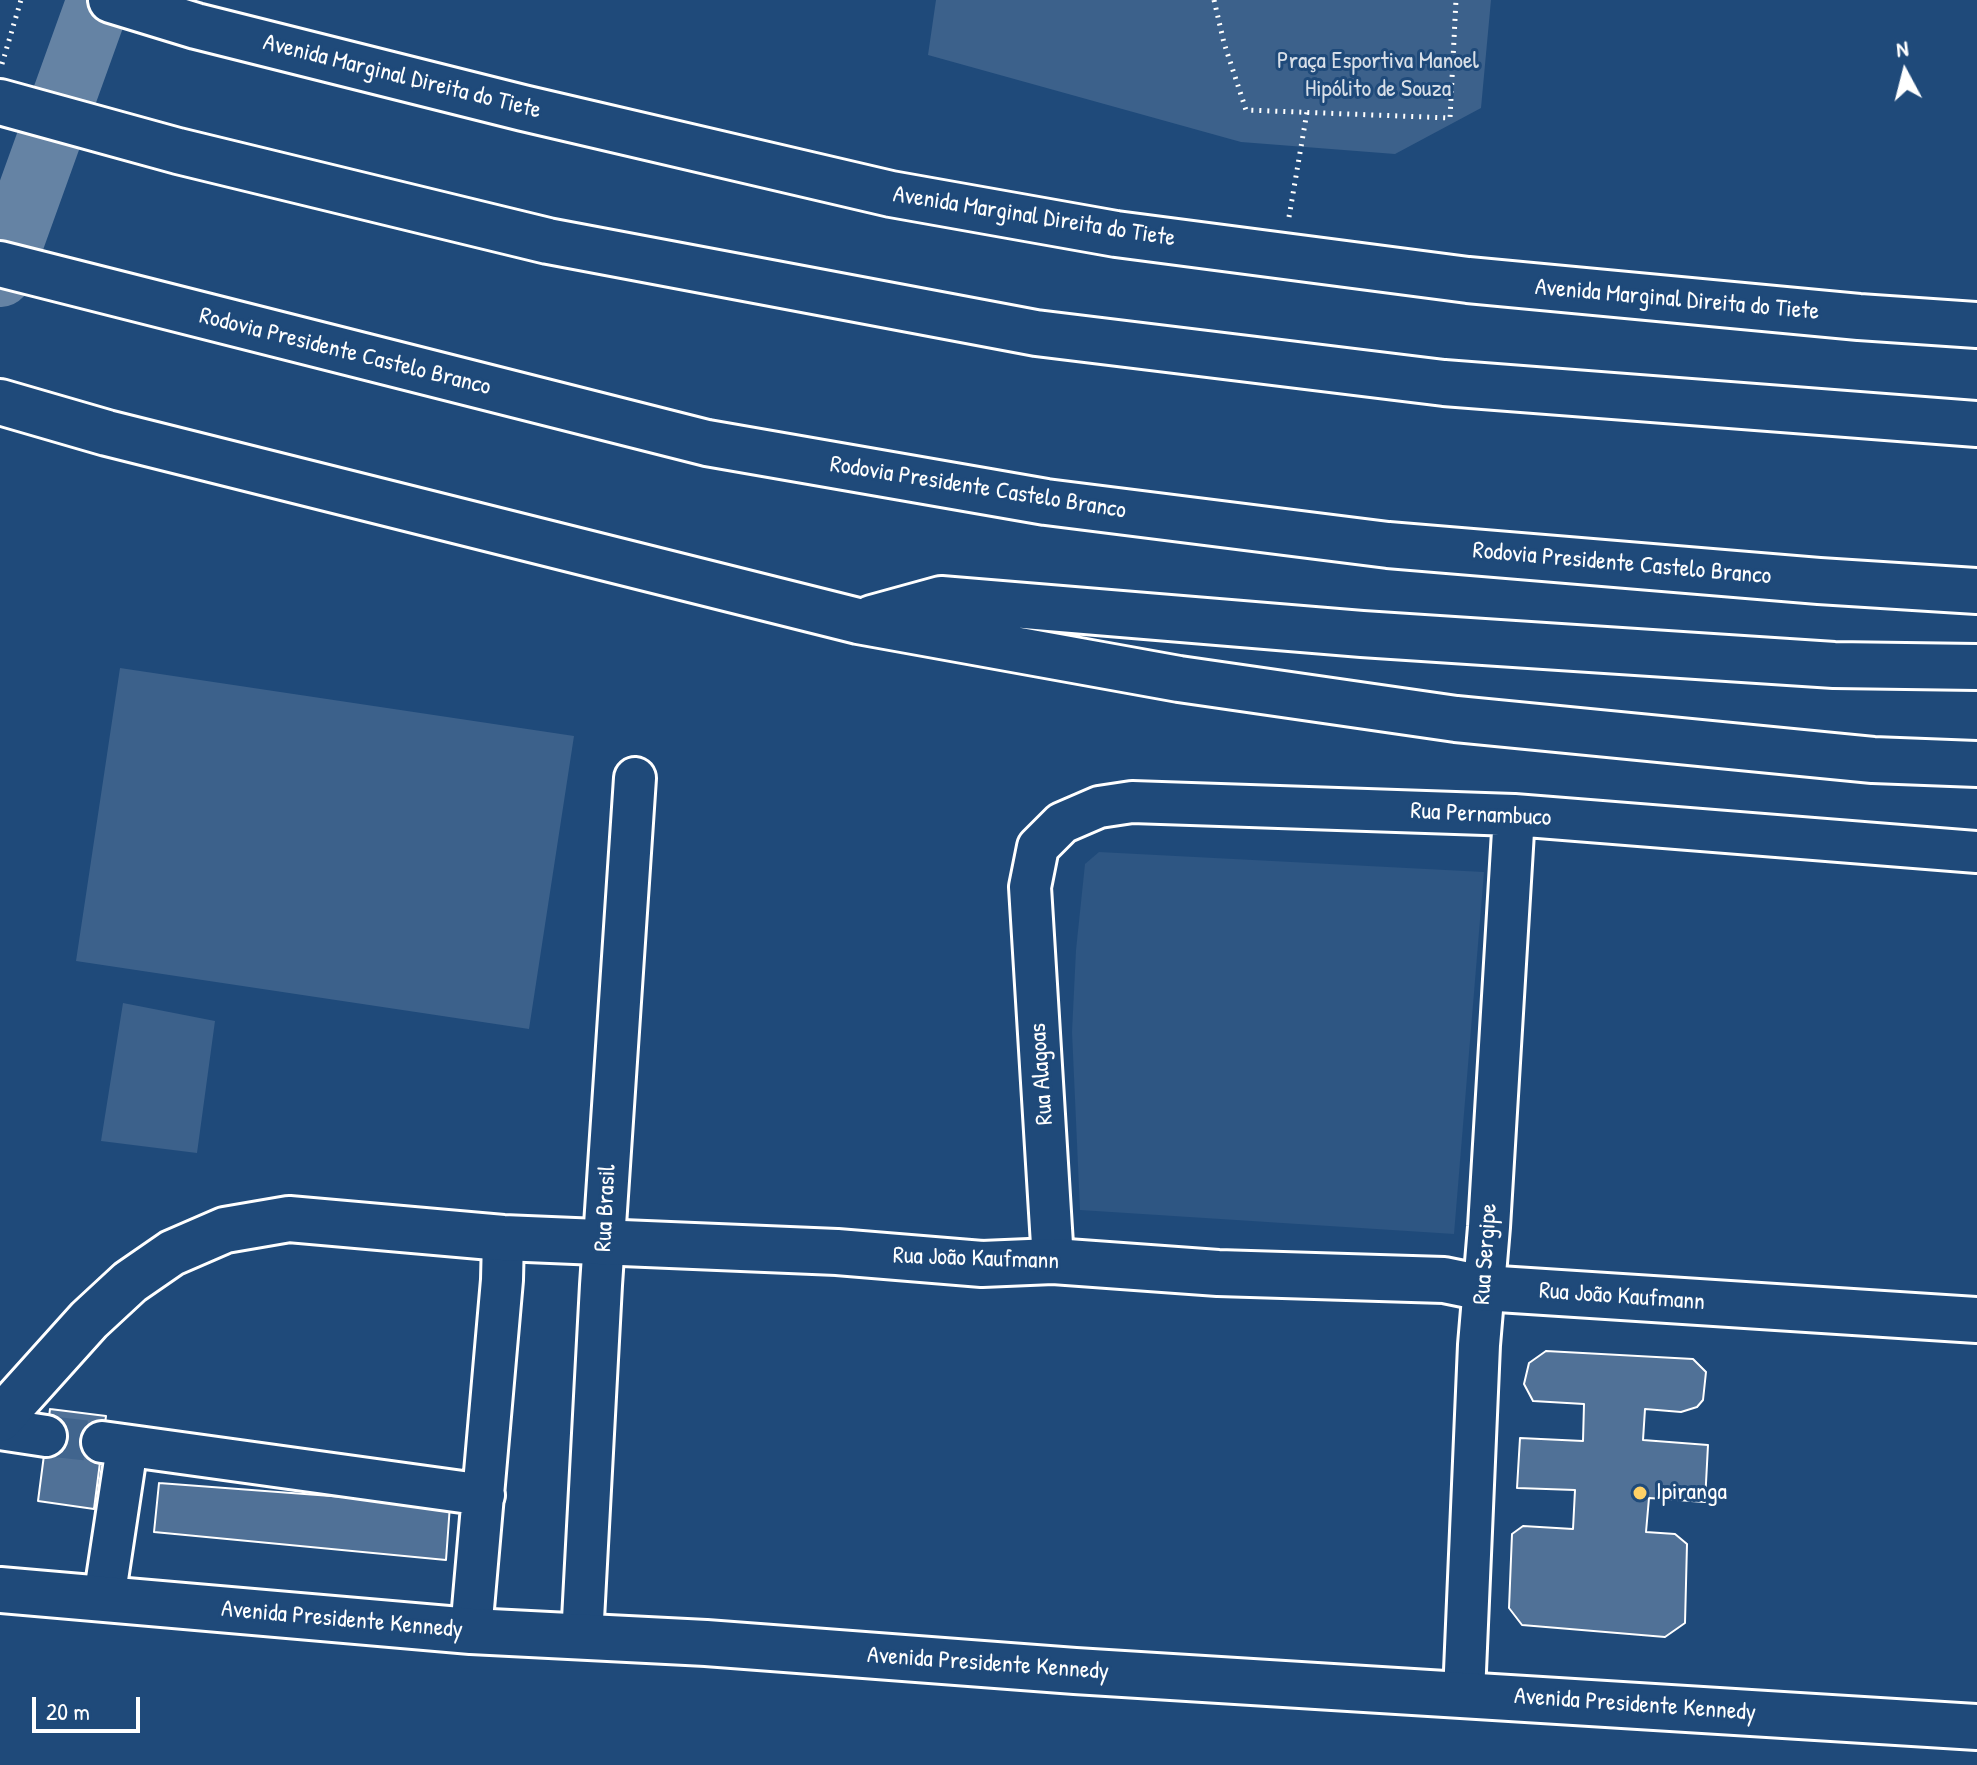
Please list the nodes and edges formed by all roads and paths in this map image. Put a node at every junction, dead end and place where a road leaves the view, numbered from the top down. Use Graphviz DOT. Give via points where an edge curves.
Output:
graph roads {
  1 [pos="21,0"];
  2 [pos="111,0"];
  3 [pos="1214,0"];
  4 [pos="1456,0"];
  5 [pos="0,73"];
  6 [pos="0,102"];
  7 [pos="1307,112"];
  8 [pos="1283,256"];
  9 [pos="0,264"];
  10 [pos="1977,325"];
  11 [pos="0,402"];
  12 [pos="1977,424"];
  13 [pos="1977,591"];
  14 [pos="858,621"];
  15 [pos="1977,667"];
  16 [pos="1977,764"];
  17 [pos="635,778"];
  18 [pos="1514,815"];
  19 [pos="1977,852"];
  20 [pos="1030,887"];
  21 [pos="503,1238"];
  22 [pos="606,1243"];
  23 [pos="1053,1261"];
  24 [pos="1483,1288"];
  25 [pos="1977,1320"];
  26 [pos="0,1419"];
  27 [pos="0,1429"];
  28 [pos="46,1436"];
  29 [pos="484,1495"];
  30 [pos="0,1590"];
  31 [pos="104,1599"];
  32 [pos="471,1631"];
  33 [pos="582,1638"];
  34 [pos="1464,1694"];
  35 [pos="1977,1727"];
  1 -- 5 [label="path"];
  2 -- 8 [label="main road, Avenida Marginal Direita do Tiete" via="523,108 891,194 1116,234"];
  3 -- 7 [label="path" via="1246,110"];
  4 -- 7 [label="path" via="1450,118"];
  6 -- 12 [label="main road" via="548,241 1036,333 1444,383"];
  7 -- 8 [label="path"];
  8 -- 10 [label="main road, Avenida Marginal Direita do Tiete" via="1484,282"];
  9 -- 13 [label="main road, Rodovia Presidente Castelo Branco" via="707,443 1046,502 1388,545"];
  11 -- 14 [label="main road"];
  14 -- 15 [label="main road" via="941,599 1834,665"];
  14 -- 16 [label="main road" via="1179,679 1456,719 1873,760"];
  17 -- 22 [label="street, Rua Brasil"];
  18 -- 19 [label="street, Rua Pernambuco"];
  18 -- 20 [label="street, Rua Pernambuco" via="1132,802 1099,807 1062,823 1038,847"];
  18 -- 24 [label="street, Rua Sergipe"];
  20 -- 23 [label="street, Rua Alagoas"];
  21 -- 22 [label="main road, Rua João Kaufmann"];
  21 -- 26 [label="main road, Rua João Kaufmann" via="289,1219 225,1230 172,1253 130,1282"];
  21 -- 29 [label="street"];
  22 -- 23 [label="main road, Rua João Kaufmann" via="982,1264"];
  22 -- 33 [label="street, Rua Brasil"];
  23 -- 24 [label="main road, Rua João Kaufmann" via="1444,1280"];
  24 -- 25 [label="main road, Rua João Kaufmann"];
  24 -- 34 [label="street, Rua Sergipe"];
  27 -- 28 [label="street"];
  29 -- 31 [label="street" via="114,1444"];
  29 -- 32 [label="street"];
  30 -- 31 [label="main road, Avenida Presidente Kennedy"];
  31 -- 32 [label="main road, Avenida Presidente Kennedy"];
  32 -- 33 [label="main road, Avenida Presidente Kennedy"];
  33 -- 34 [label="main road, Avenida Presidente Kennedy"];
  34 -- 35 [label="main road, Avenida Presidente Kennedy"];
}
